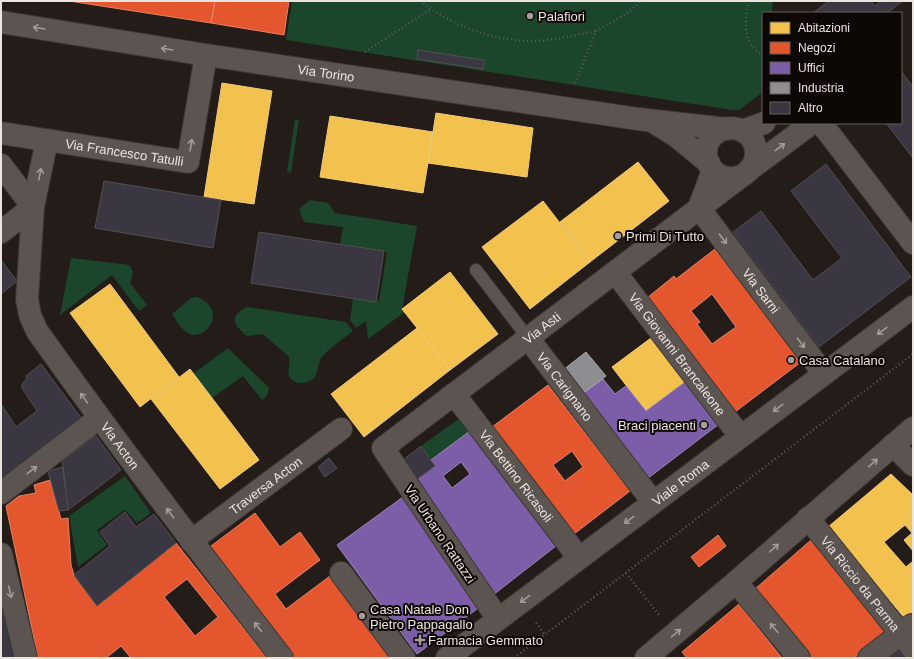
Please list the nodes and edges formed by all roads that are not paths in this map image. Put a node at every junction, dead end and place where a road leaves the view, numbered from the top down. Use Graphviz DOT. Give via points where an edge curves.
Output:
graph roads {
  1 [pos="1,22"];
  2 [pos="206,55"];
  3 [pos="651,120"];
  4 [pos="762,123"];
  5 [pos="811,124"];
  6 [pos="822,124"];
  7 [pos="735,130"];
  8 [pos="1,132"];
  9 [pos="47,140"];
  10 [pos="1,165"];
  11 [pos="711,167"];
  12 [pos="746,172"];
  13 [pos="33,207"];
  14 [pos="699,208"];
  15 [pos="1,232"];
  16 [pos="913,243"];
  17 [pos="476,270"];
  18 [pos="615,272"];
  19 [pos="913,307"];
  20 [pos="528,338"];
  21 [pos="824,374"];
  22 [pos="454,394"];
  23 [pos="99,418"];
  24 [pos="913,428"];
  25 [pos="341,430"];
  26 [pos="740,436"];
  27 [pos="893,445"];
  28 [pos="383,448"];
  29 [pos="913,465"];
  30 [pos="1,493"];
  31 [pos="653,502"];
  32 [pos="808,518"];
  33 [pos="190,540"];
  34 [pos="1,554"];
  35 [pos="578,558"];
  36 [pos="341,573"];
  37 [pos="736,582"];
  38 [pos="498,619"];
  39 [pos="909,636"];
  40 [pos="657,654"];
  41 [pos="26,658"];
  42 [pos="282,658"];
  43 [pos="404,658"];
  44 [pos="447,658"];
  45 [pos="799,658"];
  46 [pos="869,658"];
  2 -- 1 [label="street, Via Torino, one-way"];
  2 -- 3 [label="street, Via Torino"];
  9 -- 2 [label="street, Via Francesco Tatulli, one-way" via="188,162"];
  3 -- 7 [label="street, Via Torino"];
  3 -- 11 [label="street, Via Torino" via="676,136"];
  4 -- 7 [label="street"];
  12 -- 5 [label="street, Via Asti, one-way"];
  6 -- 16 [label="street"];
  7 -- 11 [label="street" via="720,131 710,141 707,156"];
  7 -- 12 [label="street" via="749,135 756,149 753,164"];
  8 -- 9 [label="street, Via Francesco Tatulli"];
  13 -- 9 [label="street, Via Acton, one-way"];
  10 -- 13 [label="street"];
  11 -- 12 [label="street" via="727,178 736,178"];
  11 -- 14 [label="street"];
  12 -- 14 [label="street, Via Asti"];
  13 -- 15 [label="street"];
  23 -- 13 [label="street, Via Acton, one-way" via="37,331 30,315 27,299"];
  14 -- 18 [label="street, Via Asti"];
  14 -- 21 [label="street, Via Sarni, one-way"];
  17 -- 20 [label="lane, Via Carignano"];
  18 -- 20 [label="street, Via Asti"];
  18 -- 26 [label="street, Via Giovanni Brancaleone"];
  19 -- 21 [label="street, Viale Roma, one-way"];
  20 -- 22 [label="street, Via Asti"];
  20 -- 31 [label="street, Via Carignano"];
  21 -- 26 [label="street, Viale Roma, one-way"];
  22 -- 28 [label="street, Via Asti"];
  22 -- 35 [label="street, Via Bettino Ricasoli"];
  30 -- 23 [label="street, one-way"];
  33 -- 23 [label="street, Via Acton, one-way"];
  24 -- 27 [label="street"];
  25 -- 33 [label="street, Traversa Acton"];
  26 -- 31 [label="street, Viale Roma"];
  27 -- 29 [label="street"];
  32 -- 27 [label="street, one-way"];
  28 -- 38 [label="street, Via Urbano Rattazzi"];
  31 -- 35 [label="street, Viale Roma, one-way"];
  37 -- 32 [label="street, one-way"];
  32 -- 39 [label="street, Via Riccio da Parma"];
  42 -- 33 [label="street, Via Acton, one-way"];
  34 -- 41 [label="street, one-way"];
  35 -- 38 [label="street, Viale Roma, one-way"];
  36 -- 43 [label="street"];
  40 -- 37 [label="street, one-way"];
  45 -- 37 [label="street, one-way"];
  38 -- 44 [label="street, Viale Roma"];
  39 -- 46 [label="street"];
}
